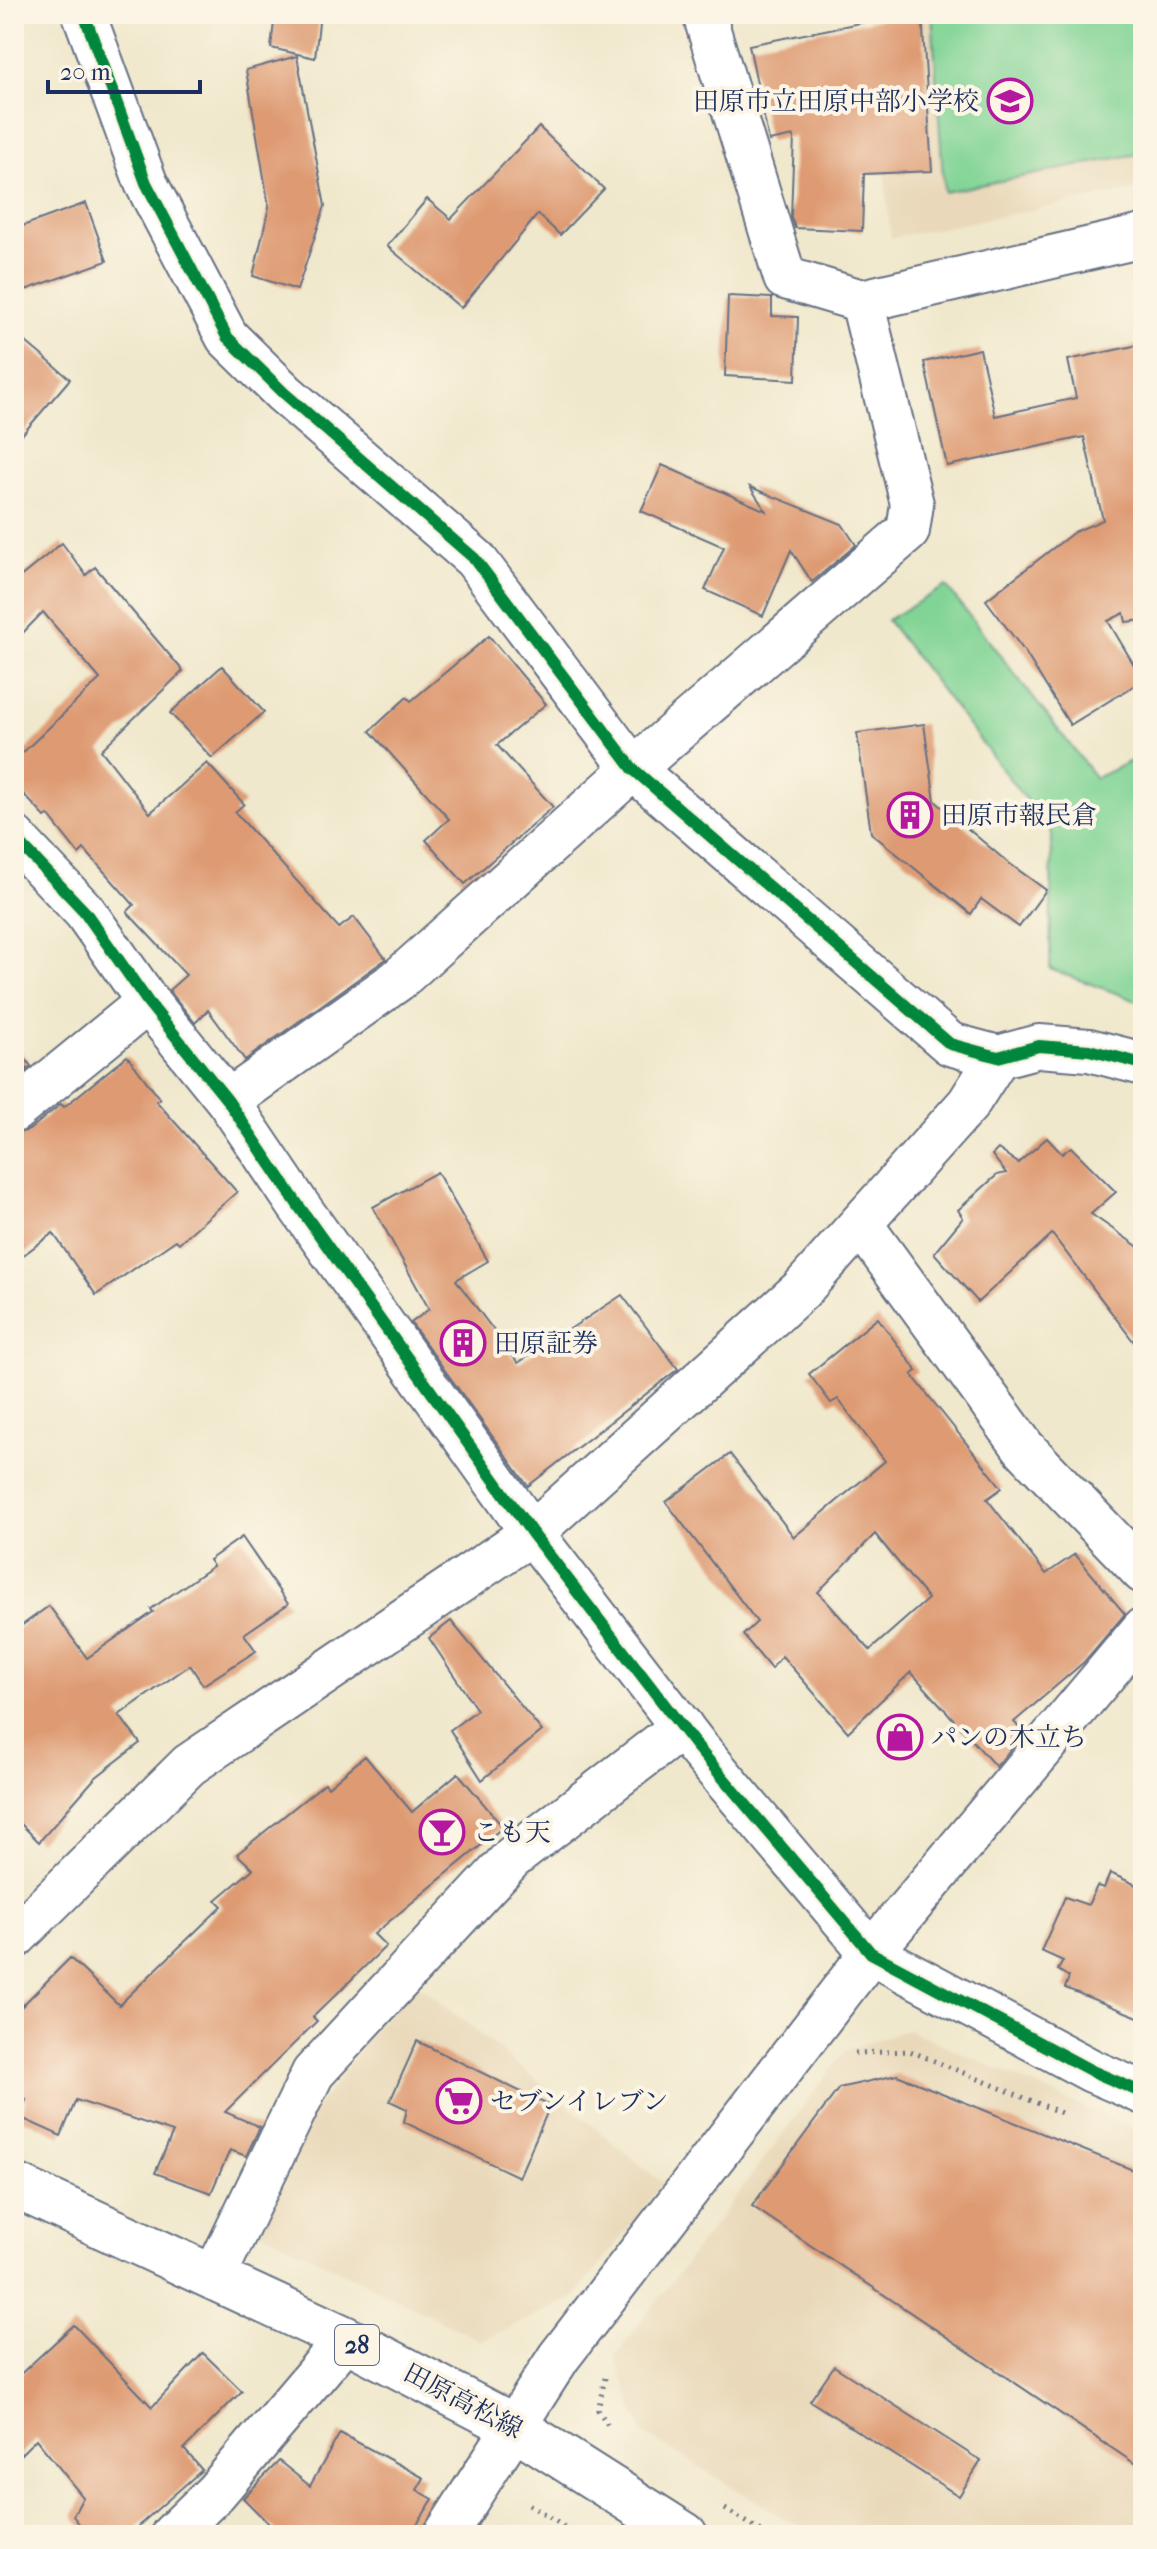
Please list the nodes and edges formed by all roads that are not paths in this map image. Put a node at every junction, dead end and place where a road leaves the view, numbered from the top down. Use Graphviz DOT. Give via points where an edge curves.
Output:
graph roads {
  1 [pos="84,14"];
  2 [pos="704,14"];
  3 [pos="1143,236"];
  4 [pos="862,301"];
  5 [pos="633,769"];
  6 [pos="14,837"];
  7 [pos="148,1002"];
  8 [pos="998,1057"];
  9 [pos="1143,1064"];
  10 [pos="228,1101"];
  11 [pos="14,1111"];
  12 [pos="861,1224"];
  13 [pos="532,1533"];
  14 [pos="1143,1572"];
  15 [pos="1143,1629"];
  16 [pos="682,1727"];
  17 [pos="14,1938"];
  18 [pos="871,1953"];
  19 [pos="1143,2093"];
  20 [pos="14,2185"];
  21 [pos="214,2277"];
  22 [pos="346,2339"];
  23 [pos="515,2427"];
  24 [pos="172,2535"];
  25 [pos="445,2535"];
  26 [pos="685,2535"];
  1 -- 5 [label="street" via="146,183 227,337 475,559"];
  2 -- 4 [label="street" via="785,278"];
  3 -- 4 [label="street"];
  4 -- 5 [label="street" via="912,504 908,531"];
  5 -- 8 [label="street" via="950,1044"];
  5 -- 10 [label="street" via="398,980"];
  6 -- 7 [label="street" via="85,912"];
  7 -- 10 [label="street"];
  7 -- 11 [label="street"];
  8 -- 9 [label="street" via="1039,1046 1089,1050"];
  8 -- 12 [label="street" via="968,1104"];
  10 -- 13 [label="street"];
  12 -- 13 [label="street" via="801,1290"];
  12 -- 14 [label="street" via="1024,1448"];
  13 -- 16 [label="street"];
  13 -- 17 [label="street" via="189,1765"];
  15 -- 18 [label="street"];
  16 -- 18 [label="street"];
  16 -- 21 [label="street" via="512,1858 313,2073"];
  18 -- 19 [label="street"];
  18 -- 23 [label="street" via="559,2357"];
  20 -- 21 [label="main road, 田原高松線 / 28"];
  21 -- 22 [label="main road, 田原高松線 / 28"];
  22 -- 23 [label="main road, 田原高松線 / 28"];
  22 -- 24 [label="street" via="216,2492"];
  23 -- 25 [label="street"];
  23 -- 26 [label="main road, 田原高松線 / 28"];
}
